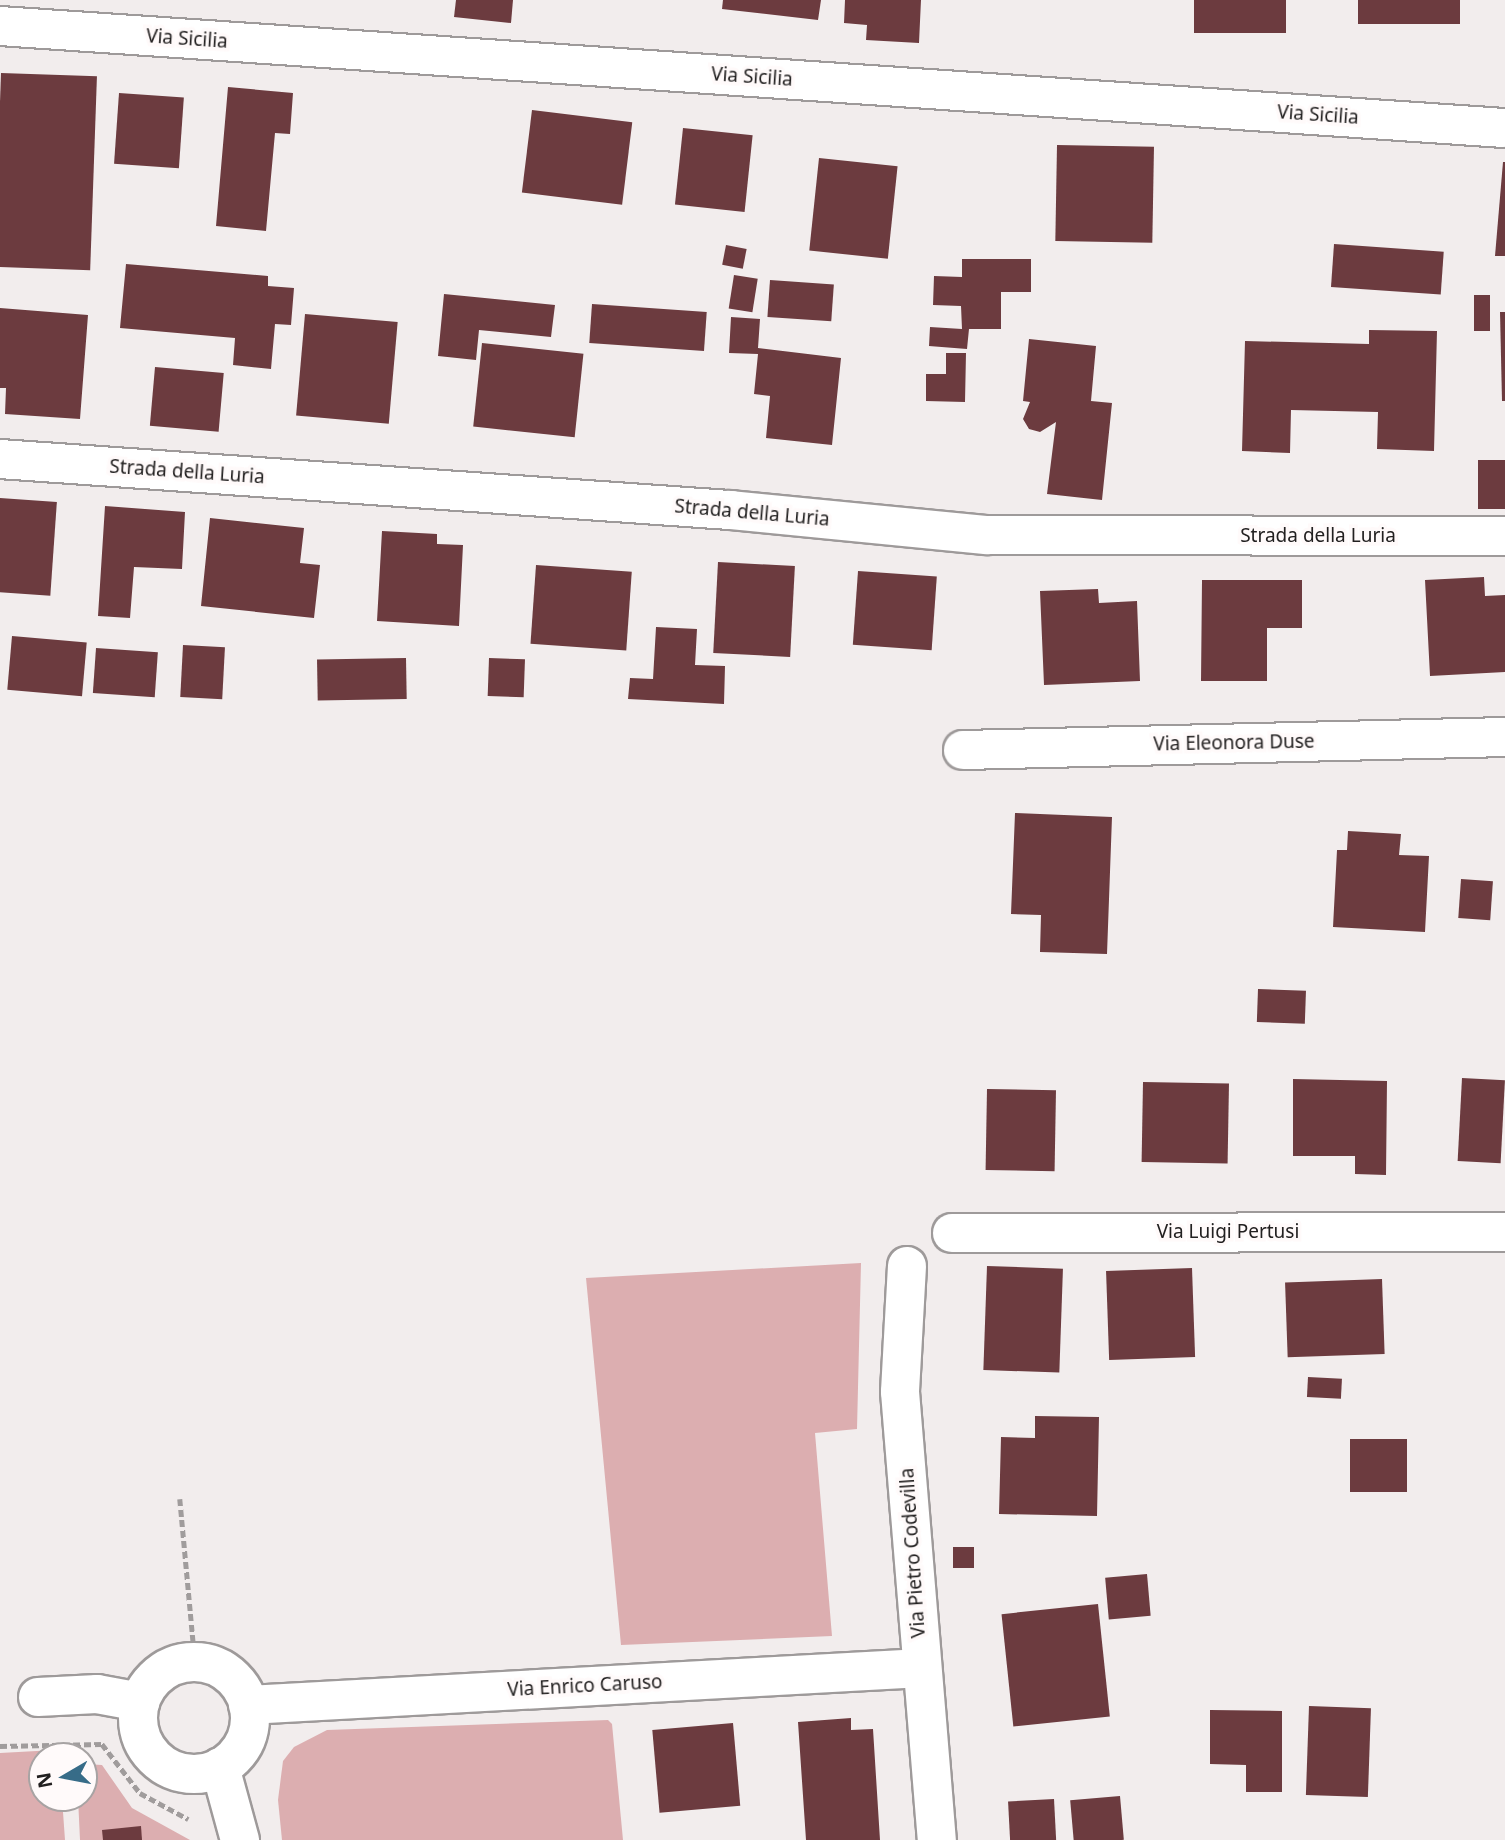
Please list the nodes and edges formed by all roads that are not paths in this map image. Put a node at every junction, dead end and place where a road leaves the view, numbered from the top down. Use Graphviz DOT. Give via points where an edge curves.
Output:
graph roads {
  1 [pos="0,26"];
  2 [pos="1505,128"];
  3 [pos="0,459"];
  4 [pos="1505,536"];
  5 [pos="1505,737"];
  6 [pos="963,750"];
  7 [pos="1505,1232"];
  8 [pos="952,1233"];
  9 [pos="907,1266"];
  10 [pos="922,1668"];
  11 [pos="38,1697"];
  12 [pos="140,1702"];
  13 [pos="248,1705"];
  14 [pos="220,1767"];
  15 [pos="240,1840"];
  16 [pos="937,1840"];
  1 -- 2 [label="street, Via Sicilia"];
  3 -- 4 [label="street, Strada della Luria" via="730,510 987,535"];
  5 -- 6 [label="street, Via Eleonora Duse"];
  7 -- 8 [label="street, Via Luigi Pertusi"];
  9 -- 10 [label="street, Via Pietro Codevilla" via="900,1392"];
  10 -- 13 [label="street, Via Enrico Caruso"];
  10 -- 16 [label="street, Via Pietro Codevilla"];
  11 -- 12 [label="street" via="97,1695"];
  12 -- 13 [label="street" via="145,1689 167,1669 195,1662 228,1675"];
  12 -- 14 [label="street" via="139,1731 153,1757 164,1766 192,1774"];
  13 -- 14 [label="street" via="242,1747"];
  14 -- 15 [label="street"];
}
